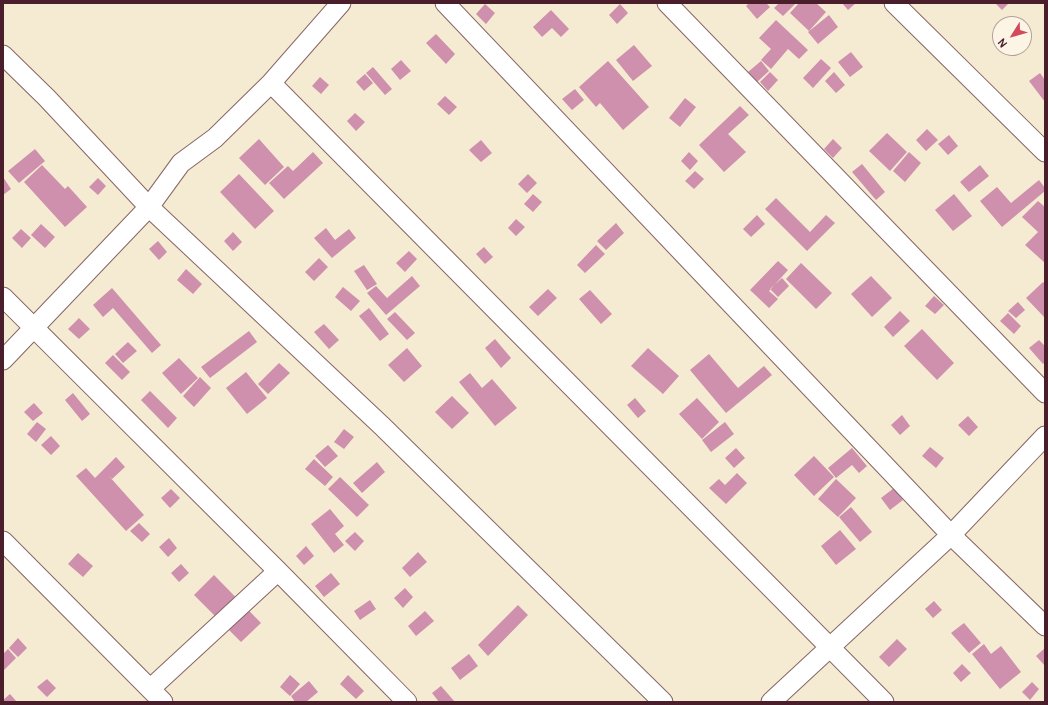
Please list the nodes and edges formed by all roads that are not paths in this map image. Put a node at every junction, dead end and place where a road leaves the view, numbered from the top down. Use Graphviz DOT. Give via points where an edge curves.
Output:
graph roads {
  1 [pos="341,3"];
  2 [pos="445,3"];
  3 [pos="667,3"];
  4 [pos="894,3"];
  5 [pos="3,55"];
  6 [pos="271,83"];
  7 [pos="1045,152"];
  8 [pos="149,207"];
  9 [pos="3,297"];
  10 [pos="33,329"];
  11 [pos="3,360"];
  12 [pos="1045,393"];
  13 [pos="1045,436"];
  14 [pos="951,535"];
  15 [pos="3,541"];
  16 [pos="278,571"];
  17 [pos="1045,626"];
  18 [pos="830,648"];
  19 [pos="150,689"];
  20 [pos="163,702"];
  21 [pos="407,702"];
  22 [pos="663,702"];
  23 [pos="771,702"];
  24 [pos="884,702"];
  1 -- 6 [label="street"];
  2 -- 14 [label="street"];
  3 -- 12 [label="street"];
  4 -- 7 [label="street"];
  5 -- 8 [label="street"];
  6 -- 8 [label="street" via="214,138 181,163"];
  6 -- 18 [label="street"];
  8 -- 10 [label="street"];
  8 -- 22 [label="street" via="382,426"];
  9 -- 10 [label="street"];
  10 -- 11 [label="street"];
  10 -- 16 [label="street"];
  13 -- 14 [label="street"];
  14 -- 17 [label="street"];
  14 -- 18 [label="street"];
  15 -- 19 [label="street"];
  16 -- 19 [label="street"];
  16 -- 21 [label="street"];
  18 -- 23 [label="street"];
  18 -- 24 [label="street"];
  19 -- 20 [label="street"];
}
